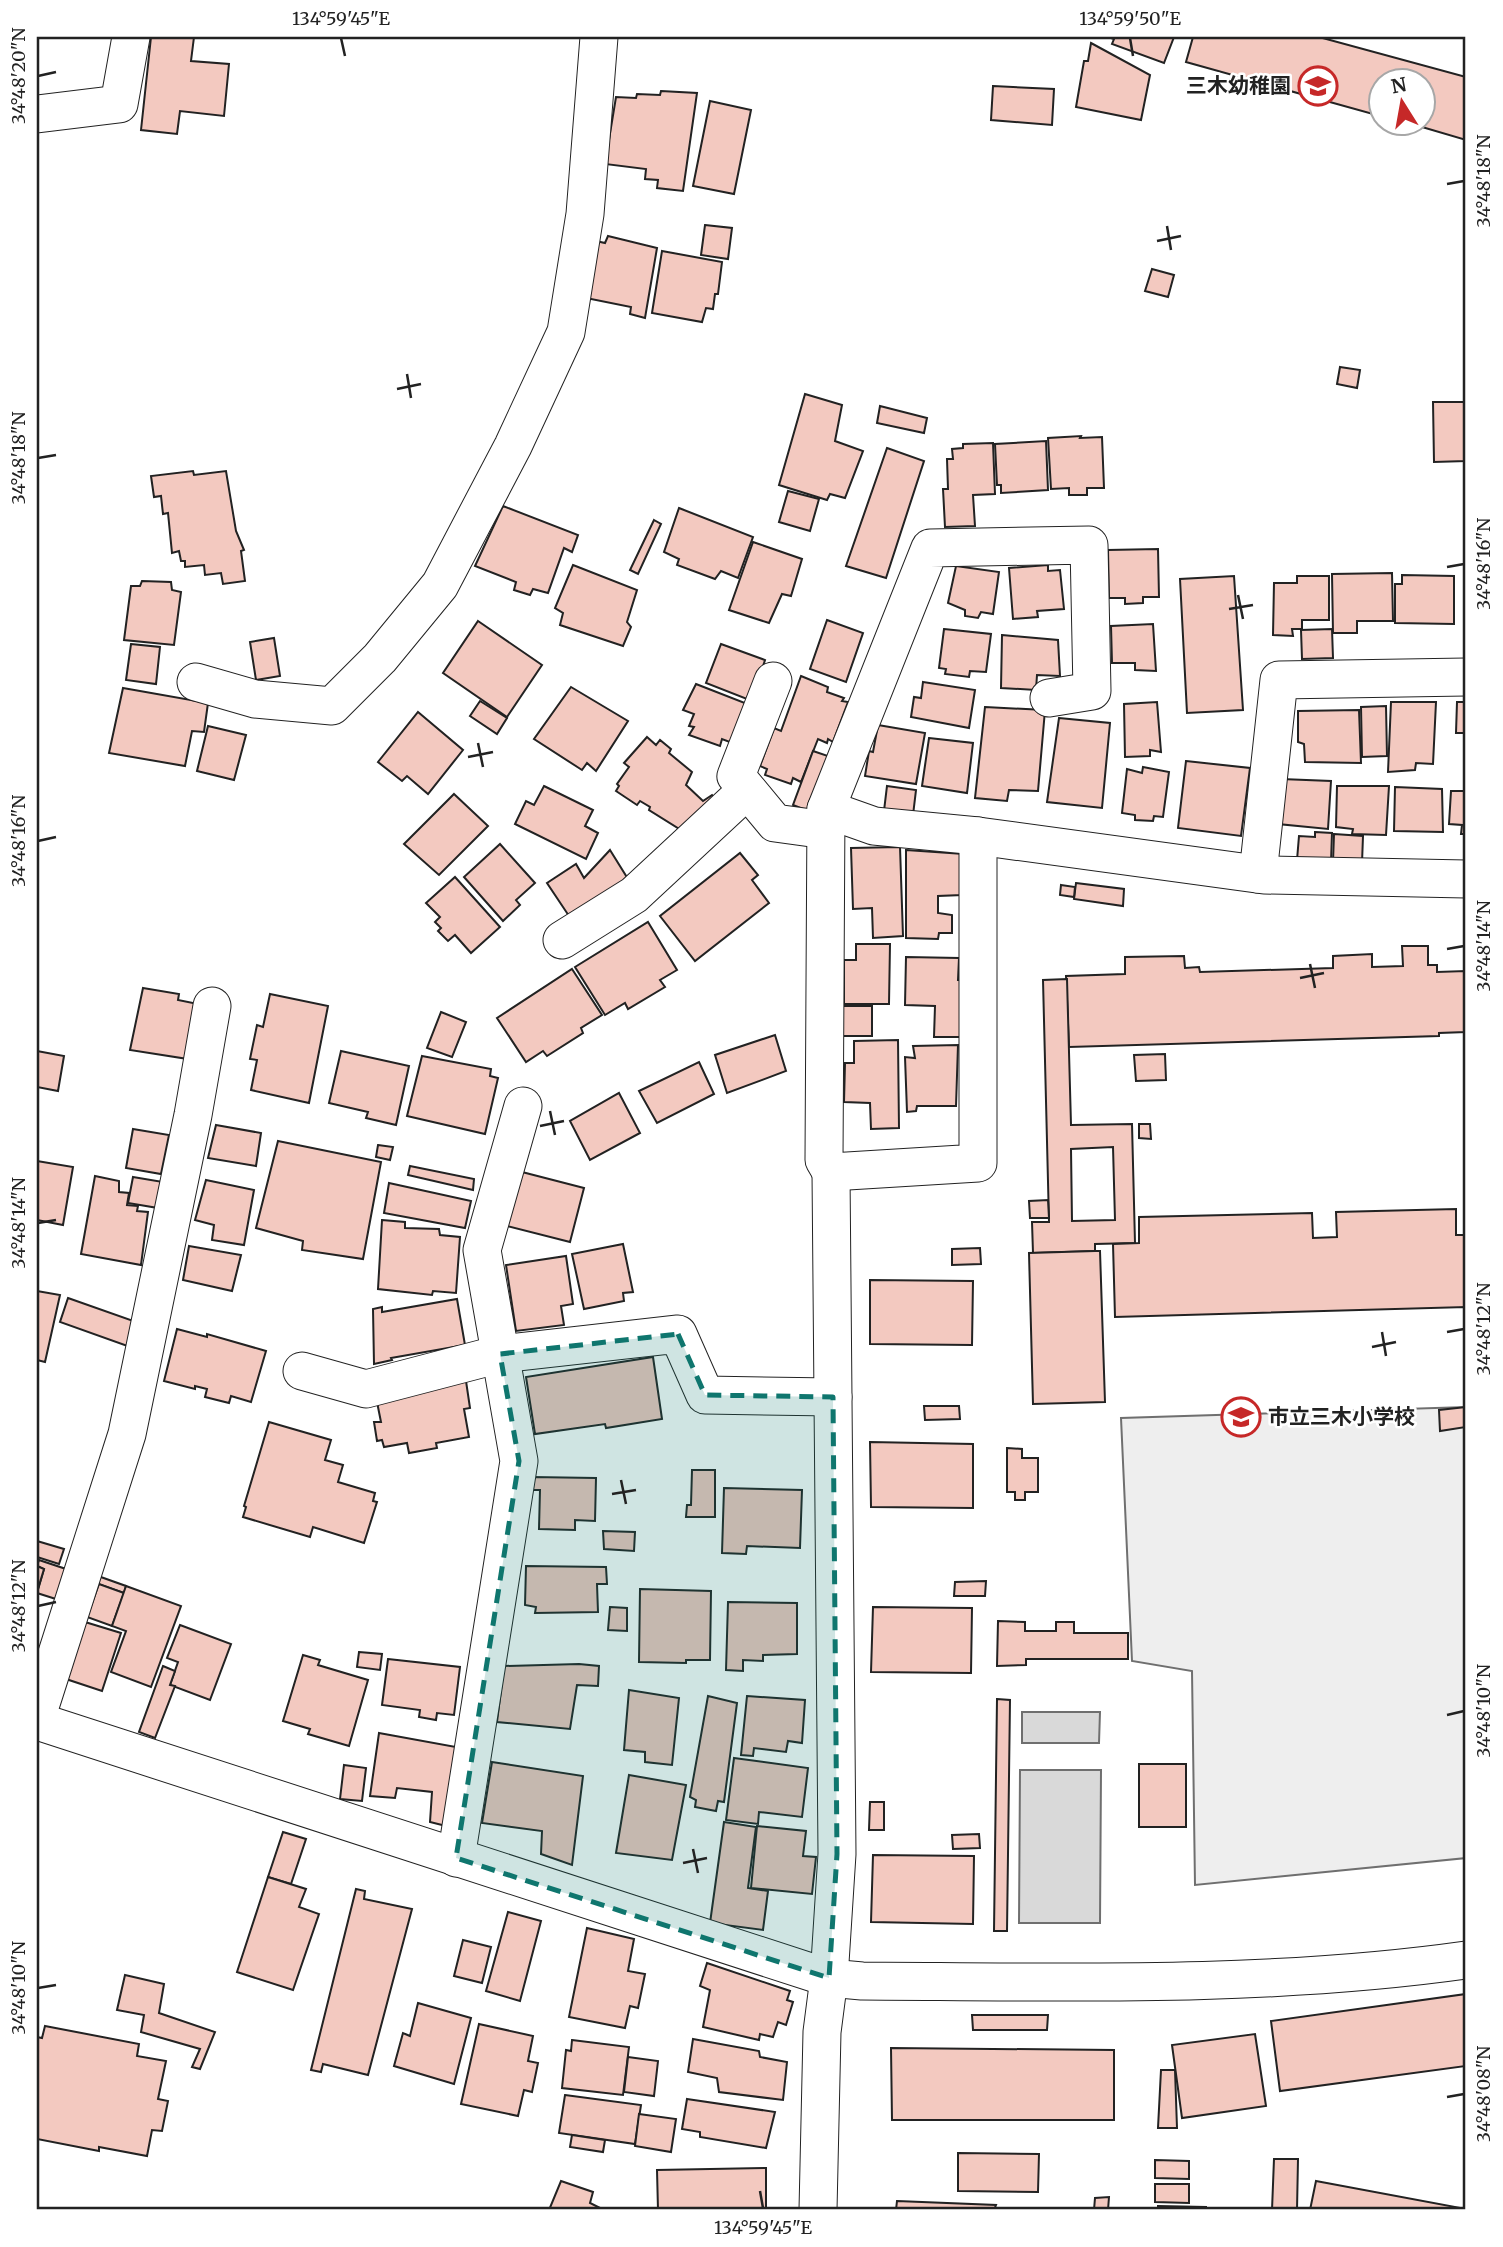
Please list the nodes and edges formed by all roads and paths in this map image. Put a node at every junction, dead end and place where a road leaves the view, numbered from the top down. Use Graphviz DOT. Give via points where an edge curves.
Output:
graph roads {
  1 [pos="131,37"];
  2 [pos="599,37"];
  3 [pos="37,114"];
  4 [pos="1466,677"];
  5 [pos="773,681"];
  6 [pos="196,682"];
  7 [pos="1049,698"];
  8 [pos="747,790"];
  9 [pos="826,820"];
  10 [pos="978,836"];
  11 [pos="1258,874"];
  12 [pos="1466,879"];
  13 [pos="562,940"];
  14 [pos="212,1006"];
  15 [pos="523,1106"];
  16 [pos="831,1172"];
  17 [pos="500,1354"];
  18 [pos="302,1371"];
  19 [pos="833,1396"];
  20 [pos="37,1718"];
  21 [pos="456,1858"];
  22 [pos="1466,1960"];
  23 [pos="829,1979"];
  24 [pos="818,2210"];
  1 -- 3 [label="street" via="119,104"];
  2 -- 6 [label="street" via="585,214 566,332 440,585 380,658 332,706 255,699"];
  4 -- 11 [label="street" via="1279,680"];
  5 -- 8 [label="street" via="736,776"];
  7 -- 9 [label="street" via="1091,691 1089,545 930,548"];
  8 -- 9 [label="street" via="775,823"];
  8 -- 13 [label="street" via="634,895"];
  9 -- 10 [label="street"];
  9 -- 16 [label="street" via="824,1160"];
  10 -- 11 [label="street"];
  10 -- 16 [label="street" via="978,1163"];
  11 -- 12 [label="street"];
  14 -- 20 [label="street" via="127,1434"];
  15 -- 17 [label="street" via="482,1250"];
  16 -- 19 [label="street"];
  17 -- 18 [label="street" via="366,1389"];
  17 -- 19 [label="street" via="678,1335 705,1395"];
  17 -- 21 [label="street" via="519,1461"];
  19 -- 23 [label="street" via="837,1854"];
  20 -- 21 [label="street"];
  21 -- 23 [label="street"];
  22 -- 23 [label="street" via="1399,1970 1164,1981"];
  23 -- 24 [label="street" via="822,2032"];
}
